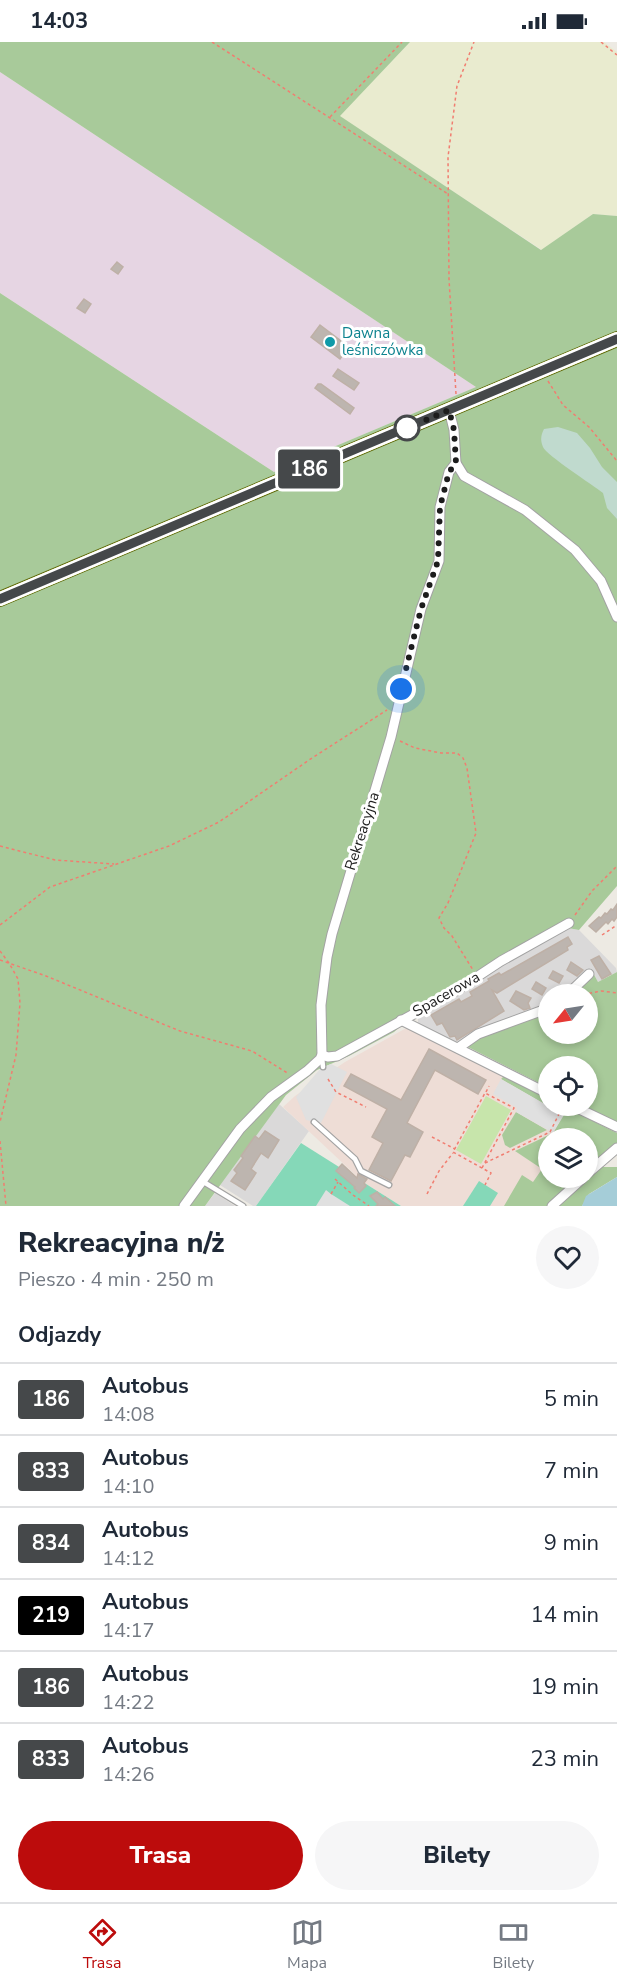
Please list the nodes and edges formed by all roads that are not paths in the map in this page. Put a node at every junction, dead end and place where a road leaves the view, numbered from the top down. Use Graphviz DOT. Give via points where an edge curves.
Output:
graph roads {
  1 [pos="617,339"];
  2 [pos="453,405"];
  3 [pos="456,463"];
  4 [pos="0,599"];
  5 [pos="617,617"];
  6 [pos="569,923"];
  7 [pos="589,974"];
  8 [pos="577,984"];
  9 [pos="538,1012"];
  10 [pos="401,1020"];
  11 [pos="458,1048"];
  12 [pos="322,1055"];
  13 [pos="323,1067"];
  14 [pos="538,1088"];
  15 [pos="594,1116"];
  16 [pos="314,1122"];
  17 [pos="617,1127"];
  18 [pos="617,1148"];
  19 [pos="598,1164"];
  20 [pos="202,1181"];
  21 [pos="389,1185"];
  22 [pos="572,1188"];
  23 [pos="184,1206"];
  24 [pos="243,1206"];
  25 [pos="552,1206"];
  1 -- 2 [label="street"];
  2 -- 3 [label="street, Rekreacyjna"];
  2 -- 4 [label="street"];
  3 -- 5 [label="street" via="464,476 525,510 575,550 601,581"];
  3 -- 12 [label="street, Rekreacyjna" via="449,472 440,507 438,561 421,609 391,736 327,957 321,1005"];
  6 -- 10 [label="street, Spacerowa"];
  7 -- 8 [label="street"];
  9 -- 11 [label="street" via="478,1034"];
  10 -- 11 [label="street"];
  10 -- 12 [label="street, Spacerowa" via="337,1056"];
  11 -- 14 [label="street"];
  12 -- 13 [label="lane"];
  12 -- 20 [label="street" via="317,1064 271,1097 247,1122"];
  15 -- 17 [label="street"];
  16 -- 21 [label="lane" via="355,1159 361,1170"];
  18 -- 19 [label="street"];
  20 -- 23 [label="street"];
  20 -- 24 [label="lane"];
  22 -- 25 [label="street"];
}
